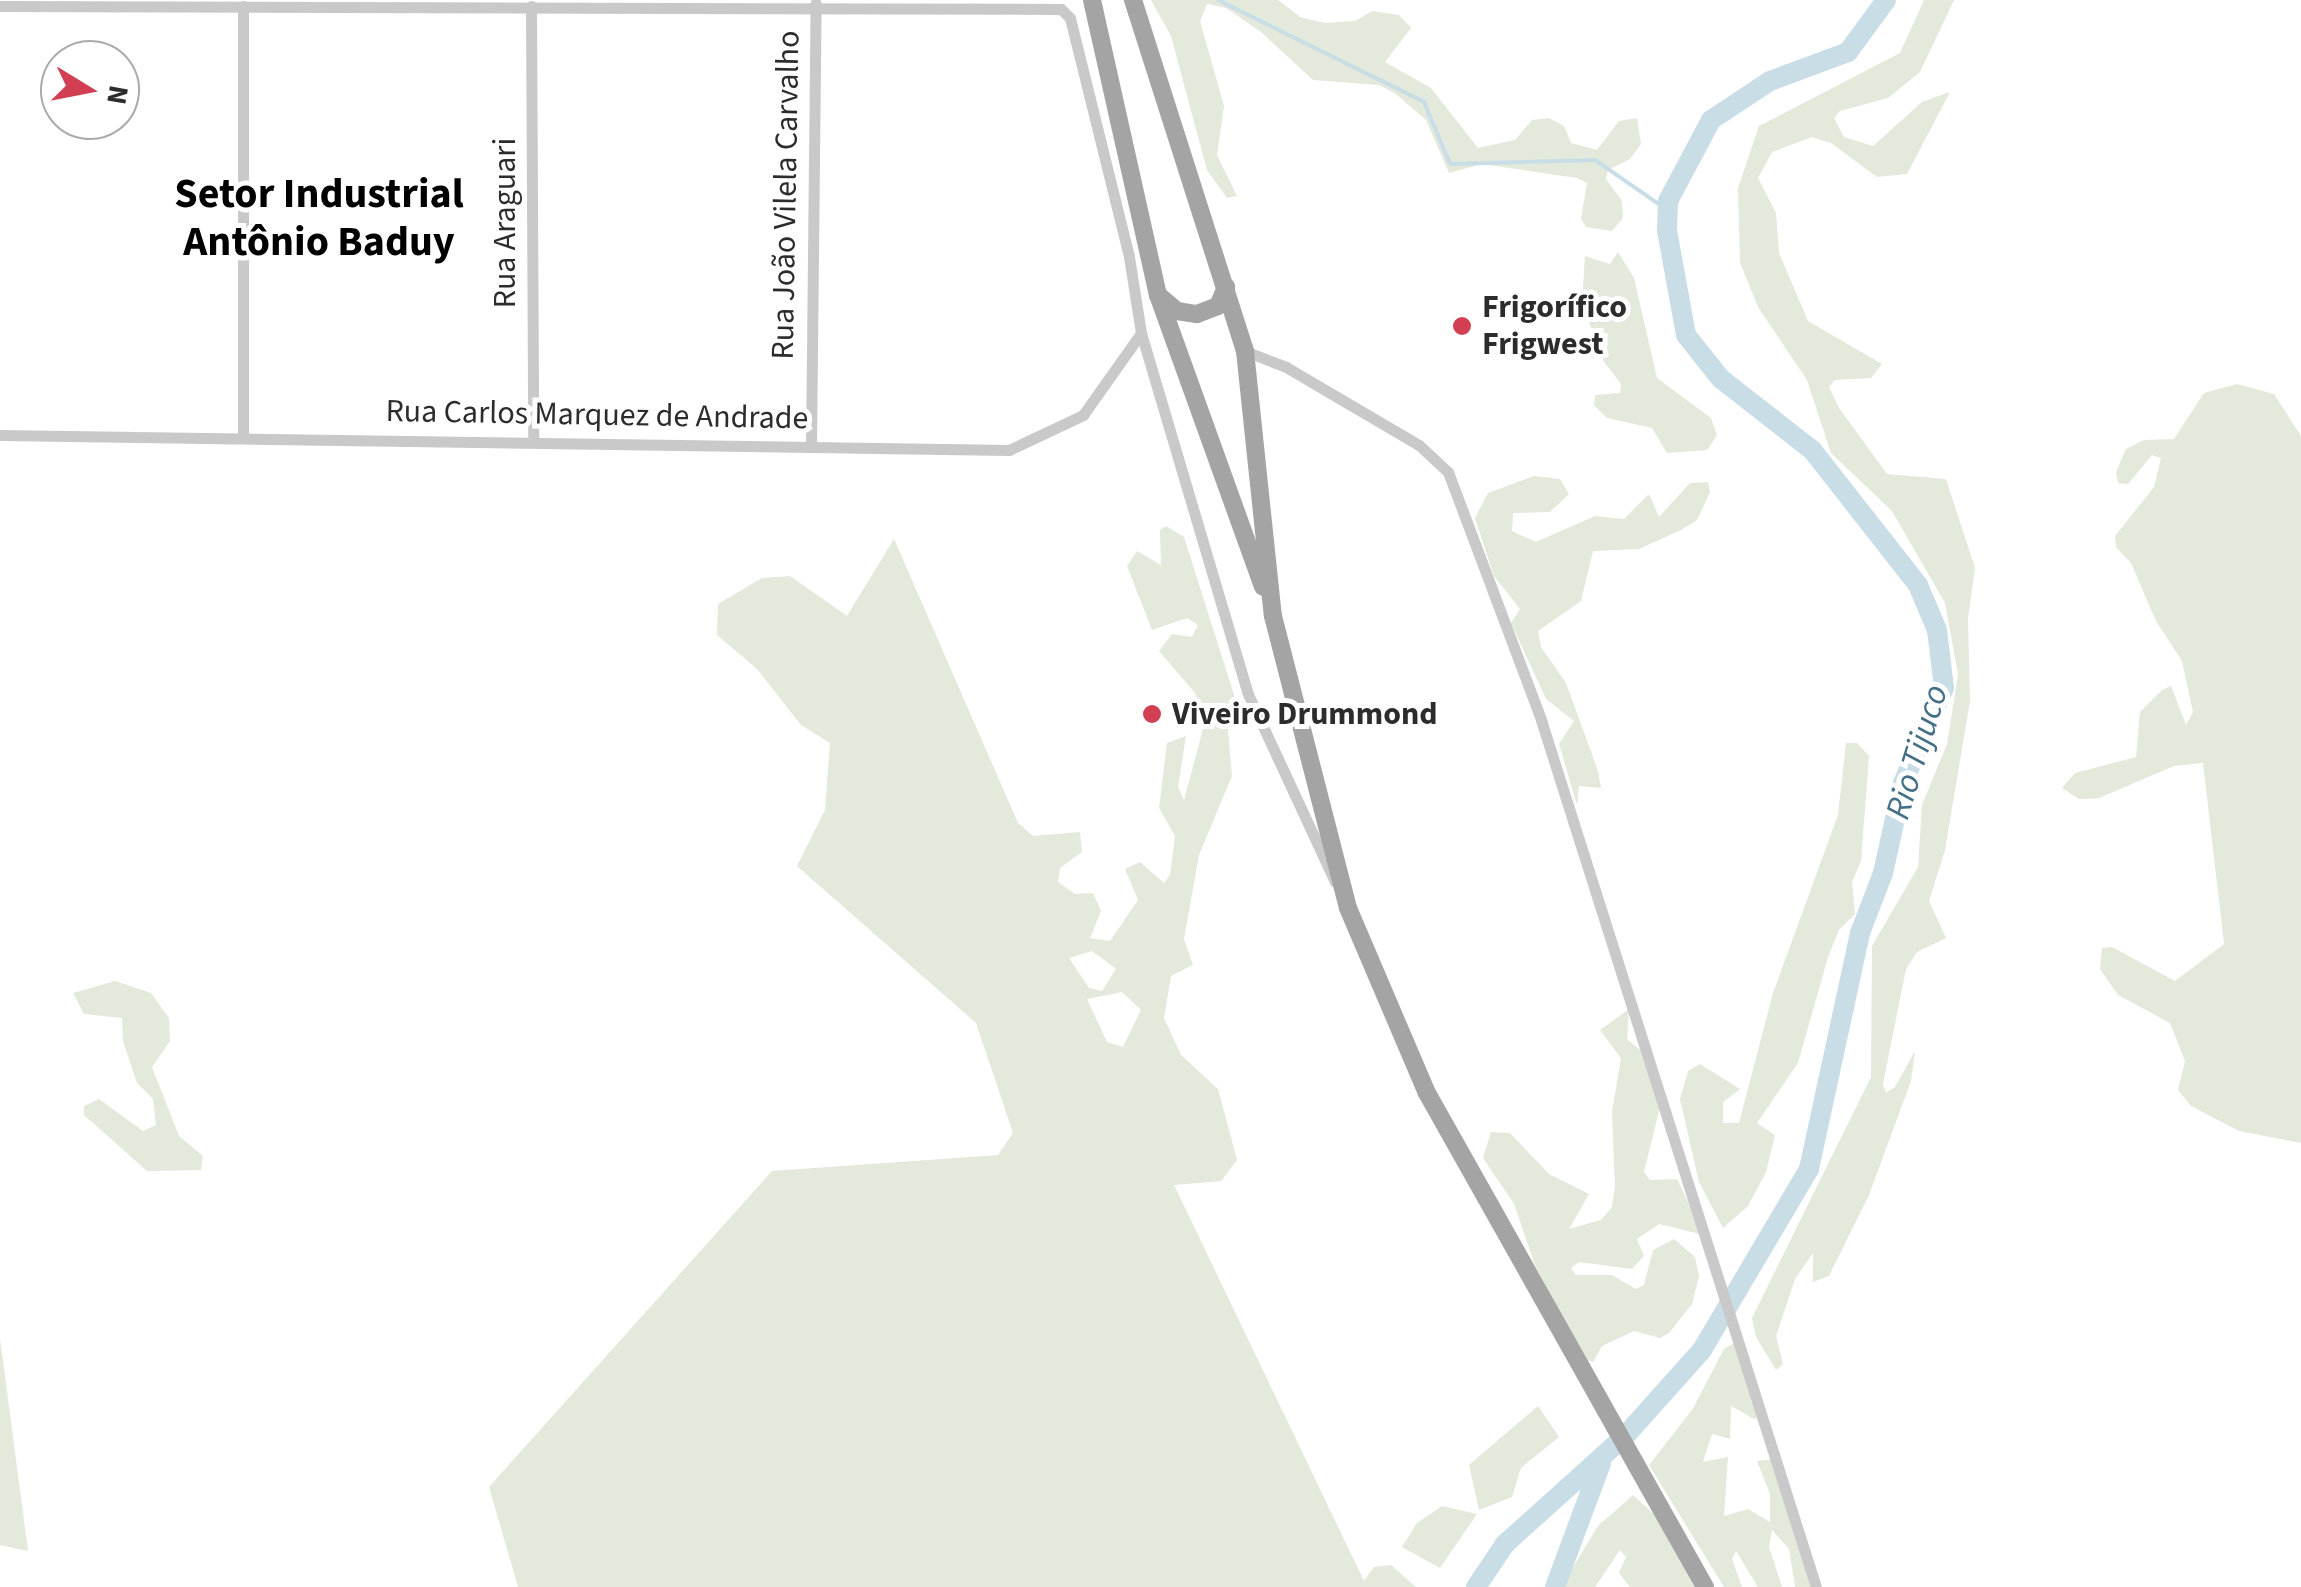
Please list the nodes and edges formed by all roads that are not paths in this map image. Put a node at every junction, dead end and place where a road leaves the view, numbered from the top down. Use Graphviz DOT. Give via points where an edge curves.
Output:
graph roads {
  1 [pos="1092,0"];
  2 [pos="1133,0"];
  3 [pos="816,3"];
  4 [pos="0,6"];
  5 [pos="243,6"];
  6 [pos="531,6"];
  7 [pos="1226,287"];
  8 [pos="1158,295"];
  9 [pos="1141,333"];
  10 [pos="1244,352"];
  11 [pos="0,436"];
  12 [pos="243,437"];
  13 [pos="533,439"];
  14 [pos="811,447"];
  15 [pos="1273,616"];
  16 [pos="1348,908"];
  17 [pos="1704,1587"];
  18 [pos="1816,1587"];
  1 -- 8 [label="main road"];
  2 -- 7 [label="main road"];
  3 -- 6 [label="street"];
  3 -- 9 [label="street" via="1061,8 1070,18 1129,257"];
  3 -- 14 [label="street, Rua João Vilela Carvalho"];
  4 -- 5 [label="street"];
  5 -- 6 [label="street"];
  5 -- 12 [label="street"];
  6 -- 13 [label="street, Rua Araguari"];
  7 -- 8 [label="main road" via="1218,306 1196,314 1177,311"];
  7 -- 10 [label="main road"];
  8 -- 15 [label="main road"];
  9 -- 14 [label="street, Rua Carlos Marquez de Andrade" via="1083,415 1036,442 1009,450"];
  9 -- 16 [label="street" via="1247,692"];
  10 -- 15 [label="main road"];
  10 -- 18 [label="street" via="1286,367 1419,445 1448,472 1504,611 1698,1201"];
  11 -- 12 [label="street, Rua Carlos Marquez de Andrade"];
  12 -- 13 [label="street, Rua Carlos Marquez de Andrade"];
  13 -- 14 [label="street, Rua Carlos Marquez de Andrade"];
  15 -- 16 [label="main road"];
  16 -- 17 [label="main road" via="1427,1092"];
}
